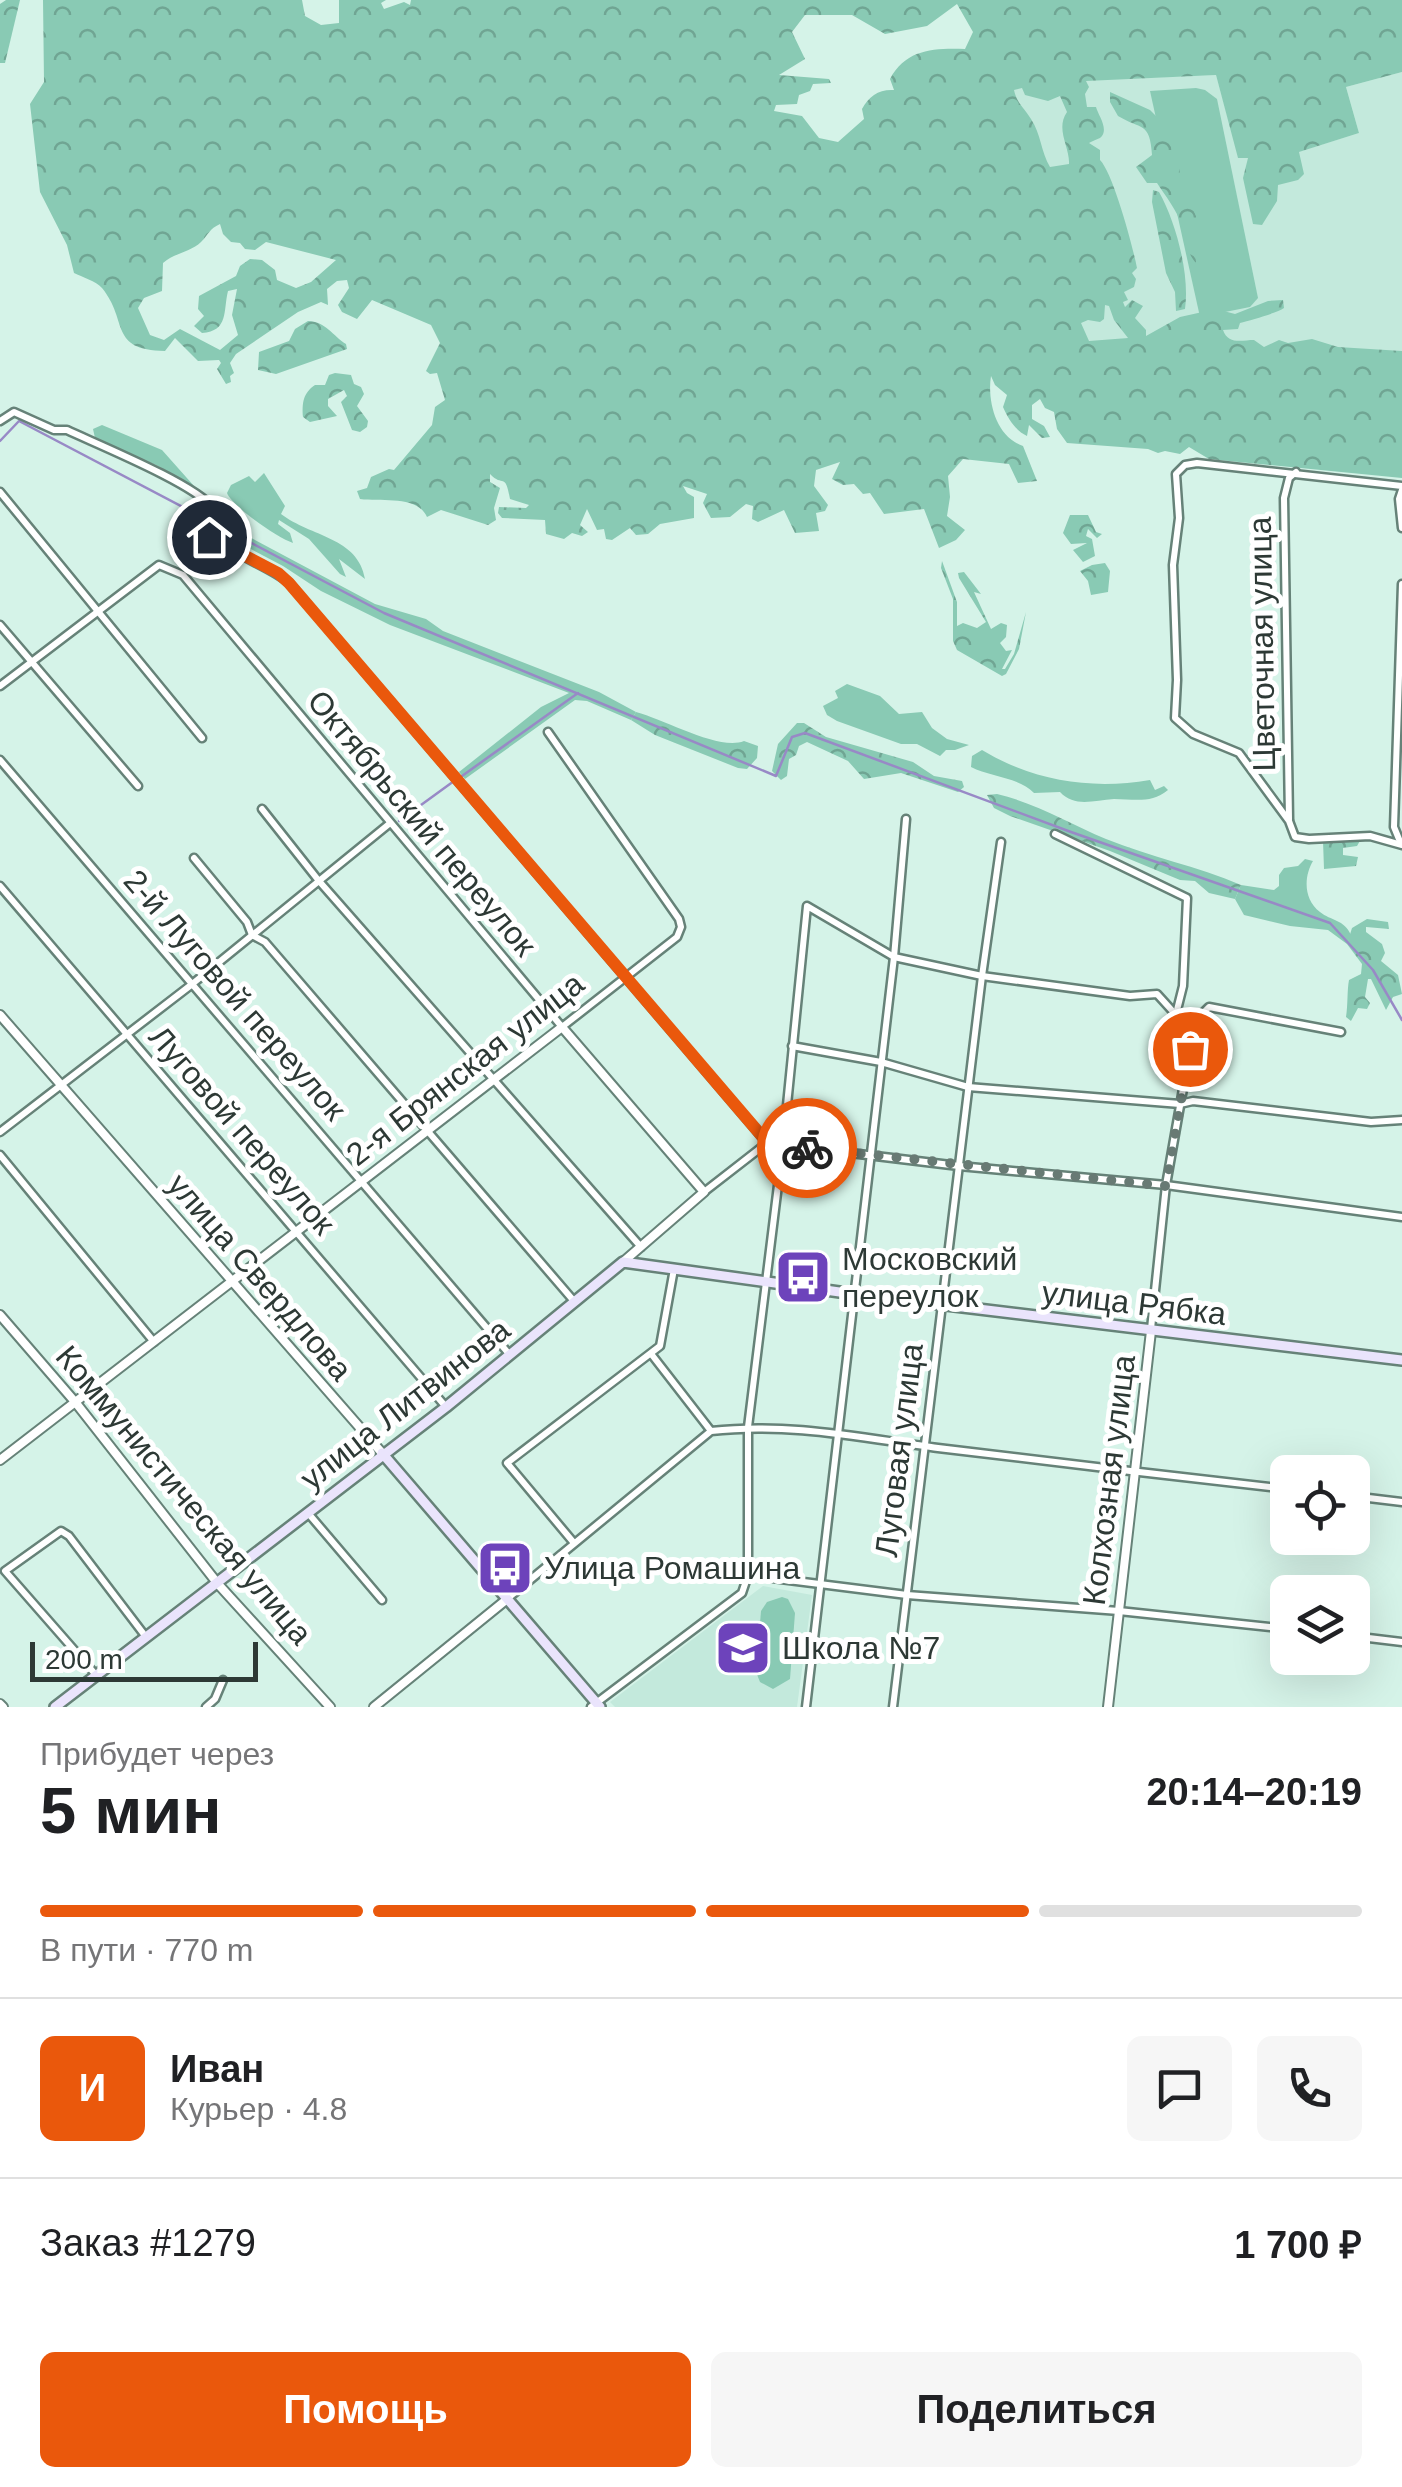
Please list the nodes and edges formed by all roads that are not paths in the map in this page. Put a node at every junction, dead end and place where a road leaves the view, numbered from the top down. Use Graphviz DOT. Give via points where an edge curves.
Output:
graph roads {
  1 [pos="0,421"];
  2 [pos="1296,472"];
  3 [pos="1402,488"];
  4 [pos="0,492"];
  5 [pos="213,508"];
  6 [pos="204,524"];
  7 [pos="1402,528"];
  8 [pos="1402,584"];
  9 [pos="97,610"];
  10 [pos="0,625"];
  11 [pos="30,664"];
  12 [pos="0,686"];
  13 [pos="548,732"];
  14 [pos="202,738"];
  15 [pos="0,760"];
  16 [pos="138,786"];
  17 [pos="262,810"];
  18 [pos="906,819"];
  19 [pos="1289,821"];
  20 [pos="389,824"];
  21 [pos="1055,834"];
  22 [pos="1001,842"];
  23 [pos="1402,845"];
  24 [pos="194,858"];
  25 [pos="319,881"];
  26 [pos="0,886"];
  27 [pos="252,935"];
  28 [pos="894,957"];
  29 [pos="626,976"];
  30 [pos="982,976"];
  31 [pos="191,985"];
  32 [pos="0,1015"];
  33 [pos="1177,1016"];
  34 [pos="1195,1021"];
  35 [pos="562,1027"];
  36 [pos="1341,1032"];
  37 [pos="125,1033"];
  38 [pos="792,1046"];
  39 [pos="882,1062"];
  40 [pos="495,1080"];
  41 [pos="59,1085"];
  42 [pos="968,1087"];
  43 [pos="1180,1104"];
  44 [pos="1402,1120"];
  45 [pos="429,1131"];
  46 [pos="0,1132"];
  47 [pos="767,1142"];
  48 [pos="784,1145"];
  49 [pos="0,1155"];
  50 [pos="870,1156"];
  51 [pos="959,1166"];
  52 [pos="363,1180"];
  53 [pos="1166,1186"];
  54 [pos="704,1192"];
  55 [pos="1402,1217"];
  56 [pos="298,1231"];
  57 [pos="641,1247"];
  58 [pos="623,1262"];
  59 [pos="674,1270"];
  60 [pos="231,1282"];
  61 [pos="767,1283"];
  62 [pos="854,1294"];
  63 [pos="573,1300"];
  64 [pos="942,1305"];
  65 [pos="0,1315"];
  66 [pos="1151,1331"];
  67 [pos="154,1342"];
  68 [pos="652,1354"];
  69 [pos="510,1355"];
  70 [pos="1402,1360"];
  71 [pos="76,1403"];
  72 [pos="446,1407"];
  73 [pos="748,1426"];
  74 [pos="711,1431"];
  75 [pos="838,1432"];
  76 [pos="925,1446"];
  77 [pos="382,1453"];
  78 [pos="0,1460"];
  79 [pos="1135,1472"];
  80 [pos="1270,1487"];
  81 [pos="1370,1498"];
  82 [pos="1402,1502"];
  83 [pos="307,1512"];
  84 [pos="574,1543"];
  85 [pos="748,1574"];
  86 [pos="218,1584"];
  87 [pos="820,1584"];
  88 [pos="906,1595"];
  89 [pos="382,1600"];
  90 [pos="506,1600"];
  91 [pos="1119,1611"];
  92 [pos="1270,1627"];
  93 [pos="146,1637"];
  94 [pos="1370,1638"];
  95 [pos="1402,1642"];
  96 [pos="96,1675"];
  97 [pos="222,1680"];
  98 [pos="596,1705"];
  99 [pos="55,1707"];
  100 [pos="206,1707"];
  101 [pos="330,1707"];
  102 [pos="374,1707"];
  103 [pos="806,1707"];
  104 [pos="893,1707"];
  105 [pos="1108,1707"];
  1 -- 5 [label="street" via="14,412 67,430"];
  2 -- 3 [label="street"];
  2 -- 19 [label="street, Цветочная улица" via="1284,498"];
  2 -- 19 [label="street" via="1186,465 1176,474 1172,565 1173,714 1186,730 1239,753"];
  3 -- 7 [label="street"];
  4 -- 9 [label="street"];
  6 -- 29 [label="street" via="209,537 289,583"];
  8 -- 23 [label="street" via="1394,827"];
  9 -- 11 [label="street"];
  9 -- 14 [label="street"];
  9 -- 20 [label="street, Октябрьский переулок" via="159,564 182,576"];
  10 -- 11 [label="street"];
  11 -- 12 [label="street"];
  11 -- 16 [label="street"];
  13 -- 29 [label="street, 2-я Брянская улица" via="682,927"];
  15 -- 31 [label="street, 2-й Луговой переулок"];
  17 -- 25 [label="street"];
  18 -- 28 [label="street"];
  19 -- 23 [label="street" via="1300,839 1370,836"];
  20 -- 25 [label="street"];
  20 -- 35 [label="street, Октябрьский переулок"];
  21 -- 33 [label="street" via="1186,898"];
  22 -- 30 [label="street, Луговая улица"];
  24 -- 27 [label="street"];
  25 -- 27 [label="street"];
  25 -- 40 [label="street"];
  26 -- 37 [label="street, Луговой переулок"];
  27 -- 31 [label="street"];
  27 -- 45 [label="street"];
  28 -- 30 [label="street"];
  28 -- 38 [label="street" via="807,906"];
  28 -- 39 [label="street"];
  29 -- 35 [label="street, 2-я Брянская улица"];
  29 -- 47 [label="street"];
  30 -- 33 [label="street" via="1158,994"];
  30 -- 42 [label="street, Луговая улица"];
  31 -- 37 [label="street"];
  31 -- 52 [label="street, 2-й Луговой переулок"];
  32 -- 41 [label="street, улица Свердлова"];
  33 -- 34 [label="street"];
  34 -- 36 [label="street" via="1209,1007"];
  34 -- 43 [label="street, Колхозная улица"];
  35 -- 40 [label="street, 2-я Брянская улица"];
  35 -- 54 [label="street, Октябрьский переулок"];
  37 -- 41 [label="street"];
  37 -- 56 [label="street, Луговой переулок"];
  38 -- 39 [label="street"];
  38 -- 48 [label="street"];
  39 -- 42 [label="street"];
  39 -- 50 [label="street"];
  40 -- 45 [label="street, 2-я Брянская улица"];
  40 -- 57 [label="street"];
  41 -- 46 [label="street"];
  41 -- 60 [label="street, улица Свердлова"];
  42 -- 43 [label="street"];
  42 -- 51 [label="street, Луговая улица"];
  43 -- 44 [label="street"];
  43 -- 53 [label="street, Колхозная улица"];
  45 -- 52 [label="street, 2-я Брянская улица"];
  45 -- 63 [label="street"];
  47 -- 48 [label="street"];
  47 -- 54 [label="street, улица Литвинова"];
  48 -- 50 [label="street"];
  48 -- 61 [label="street"];
  49 -- 67 [label="street"];
  50 -- 51 [label="street"];
  50 -- 62 [label="street"];
  51 -- 53 [label="street"];
  51 -- 64 [label="street, Луговая улица"];
  52 -- 56 [label="street, 2-я Брянская улица"];
  52 -- 69 [label="street, 2-й Луговой переулок"];
  53 -- 55 [label="street"];
  53 -- 66 [label="street, Колхозная улица"];
  54 -- 57 [label="street, улица Литвинова"];
  56 -- 60 [label="street, 2-я Брянская улица"];
  56 -- 72 [label="street, Луговой переулок"];
  57 -- 58 [label="street, улица Литвинова"];
  58 -- 59 [label="main road, улица Рябка"];
  58 -- 63 [label="main road, улица Литвинова"];
  59 -- 61 [label="main road, улица Рябка"];
  59 -- 68 [label="street" via="664,1336"];
  60 -- 67 [label="street, 2-я Брянская улица"];
  60 -- 77 [label="street, улица Свердлова"];
  61 -- 62 [label="main road, улица Рябка"];
  61 -- 73 [label="street"];
  62 -- 64 [label="main road, улица Рябка"];
  62 -- 75 [label="street"];
  63 -- 69 [label="main road, улица Литвинова"];
  64 -- 66 [label="main road, улица Рябка"];
  64 -- 76 [label="street, Луговая улица"];
  65 -- 71 [label="street, Коммунистическая улица"];
  66 -- 70 [label="main road, улица Рябка"];
  66 -- 79 [label="street, Колхозная улица"];
  67 -- 71 [label="street, 2-я Брянская улица"];
  68 -- 74 [label="street"];
  68 -- 84 [label="street" via="507,1463"];
  69 -- 72 [label="main road, улица Литвинова"];
  71 -- 78 [label="street, 2-я Брянская улица"];
  71 -- 86 [label="street, Коммунистическая улица"];
  72 -- 77 [label="main road, улица Литвинова"];
  73 -- 74 [label="street"];
  73 -- 75 [label="street"];
  73 -- 85 [label="street"];
  74 -- 84 [label="street"];
  75 -- 76 [label="street"];
  75 -- 87 [label="street"];
  76 -- 79 [label="street"];
  76 -- 88 [label="street, Луговая улица"];
  77 -- 83 [label="main road, улица Литвинова"];
  77 -- 90 [label="main road, улица Свердлова"];
  79 -- 80 [label="street"];
  79 -- 91 [label="street, Колхозная улица"];
  81 -- 82 [label="street"];
  83 -- 86 [label="main road, улица Литвинова"];
  83 -- 89 [label="street"];
  84 -- 90 [label="street"];
  85 -- 87 [label="street"];
  85 -- 98 [label="street" via="742,1593"];
  86 -- 93 [label="main road, улица Литвинова"];
  86 -- 101 [label="street, Коммунистическая улица"];
  87 -- 88 [label="street"];
  87 -- 103 [label="street"];
  88 -- 91 [label="street"];
  88 -- 104 [label="street, Луговая улица"];
  90 -- 98 [label="main road, улица Свердлова"];
  90 -- 102 [label="street"];
  91 -- 92 [label="street"];
  91 -- 105 [label="street, Колхозная улица"];
  93 -- 96 [label="main road, улица Литвинова"];
  93 -- 96 [label="street" via="61,1531 5,1571"];
  94 -- 95 [label="street"];
  96 -- 99 [label="main road, улица Литвинова"];
  97 -- 100 [label="street"];
}
